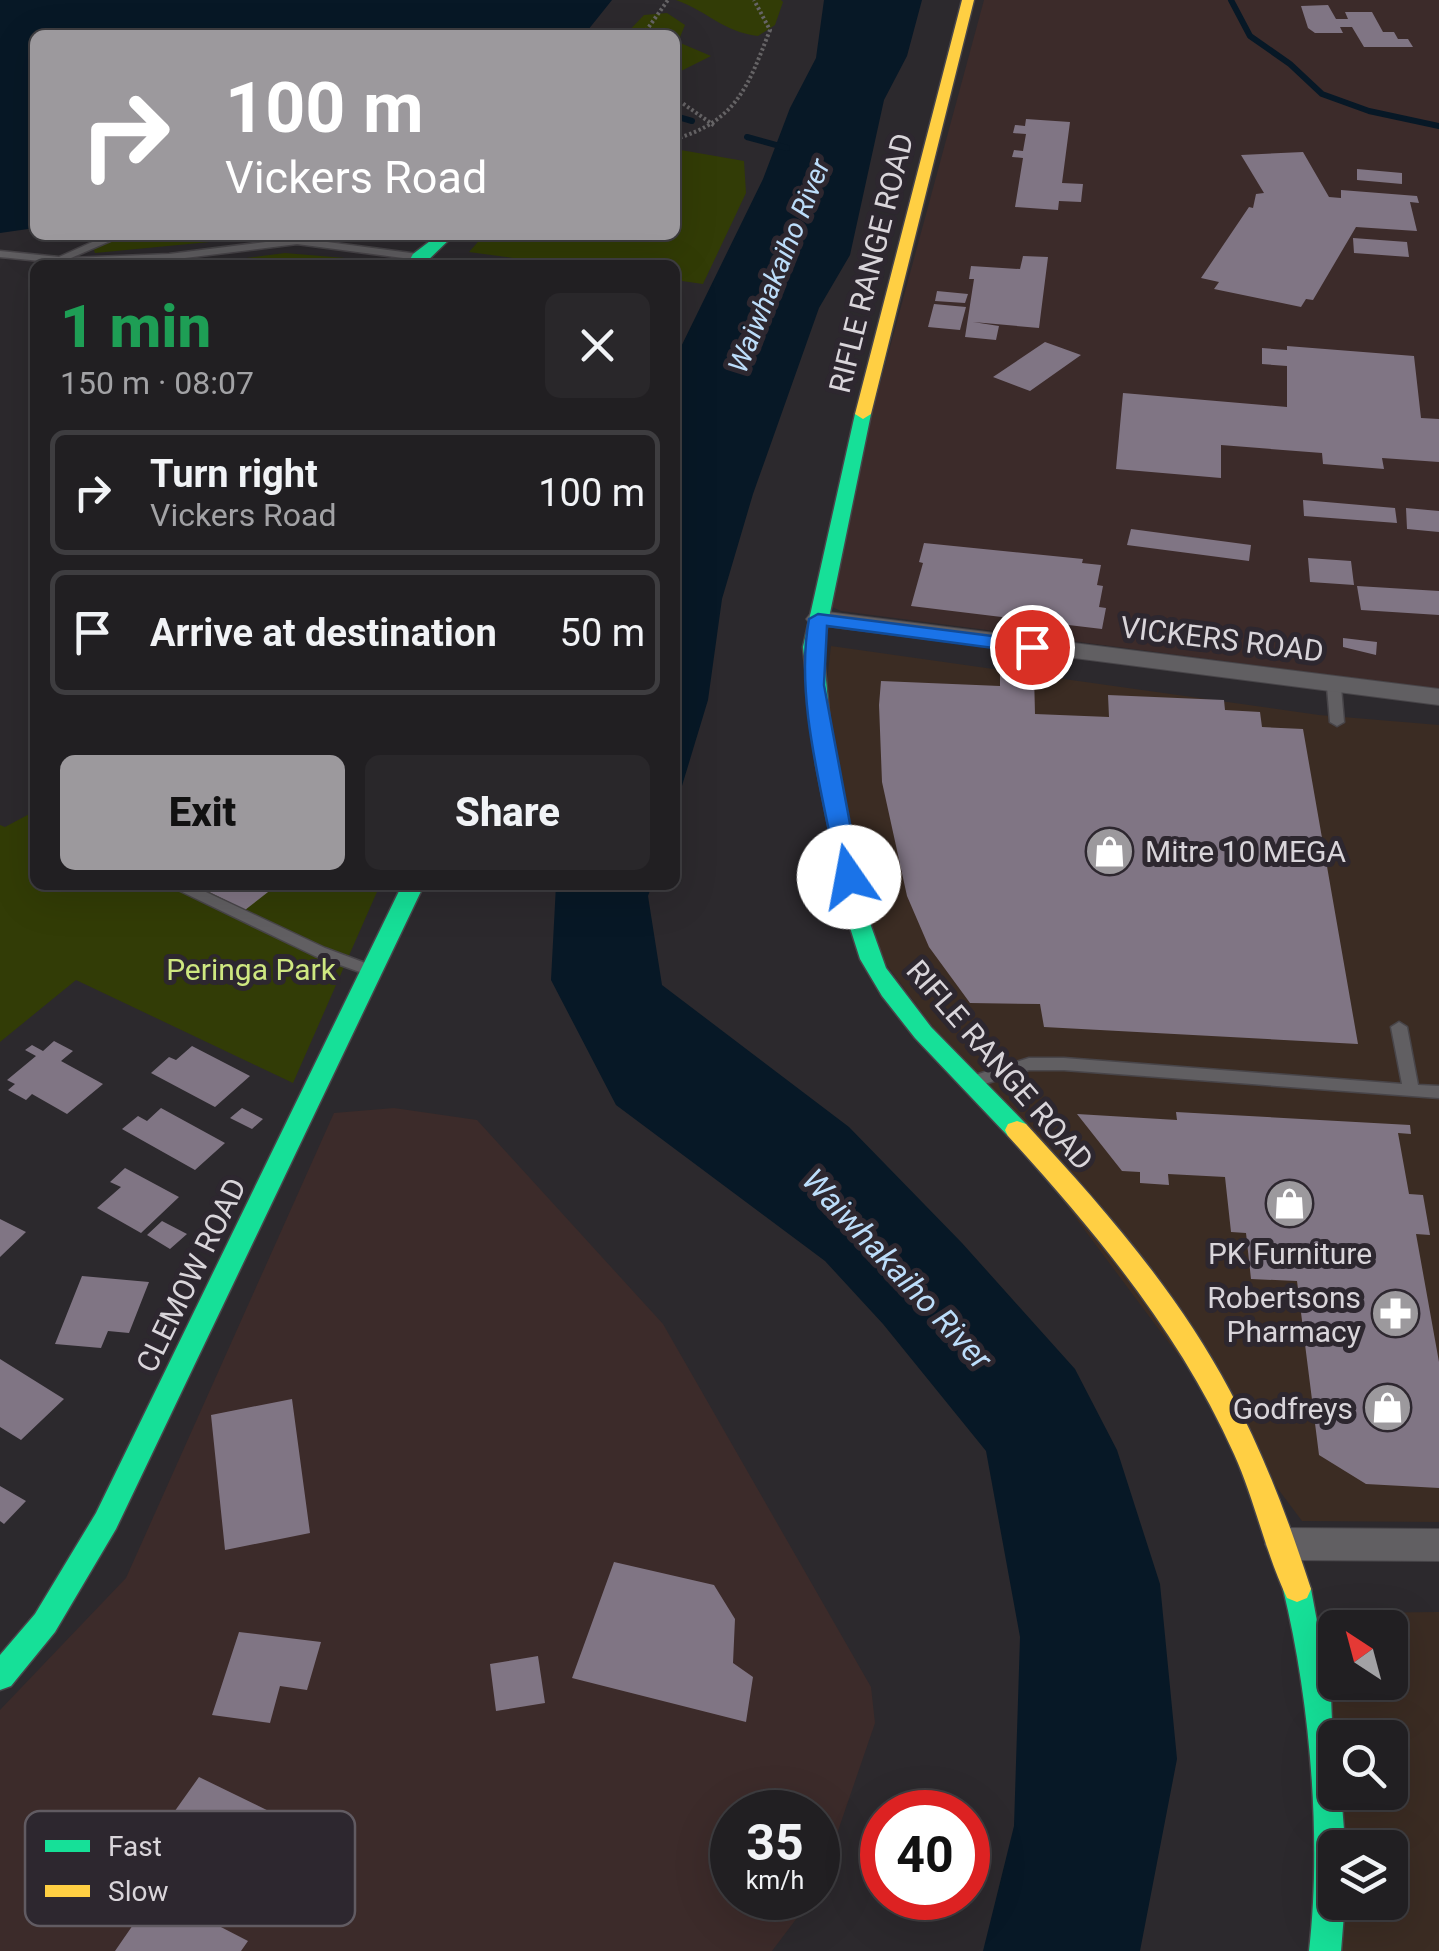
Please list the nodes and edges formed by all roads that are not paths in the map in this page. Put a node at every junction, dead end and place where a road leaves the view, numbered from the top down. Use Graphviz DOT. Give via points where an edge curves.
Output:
graph roads {
  1 [pos="968,0"];
  2 [pos="102,240"];
  3 [pos="284,240"];
  4 [pos="308,240"];
  5 [pos="441,240"];
  6 [pos="0,254"];
  7 [pos="59,259"];
  8 [pos="66,260"];
  9 [pos="116,260"];
  10 [pos="412,260"];
  11 [pos="418,260"];
  12 [pos="818,619"];
  13 [pos="1334,687"];
  14 [pos="1439,697"];
  15 [pos="1337,722"];
  16 [pos="190,890"];
  17 [pos="411,890"];
  18 [pos="371,971"];
  19 [pos="1399,1028"];
  20 [pos="971,1082"];
  21 [pos="1412,1090"];
  22 [pos="1439,1092"];
  23 [pos="1284,1544"];
  24 [pos="1439,1545"];
  25 [pos="0,1678"];
  26 [pos="1325,1951"];
  1 -- 12 [label="street, RIFLE RANGE ROAD" via="845,486"];
  2 -- 7 [label="lane"];
  3 -- 9 [label="lane"];
  4 -- 10 [label="lane"];
  5 -- 11 [label="street"];
  6 -- 7 [label="lane"];
  7 -- 8 [label="lane"];
  12 -- 13 [label="street, VICKERS ROAD"];
  12 -- 20 [label="street, RIFLE RANGE ROAD" via="814,685 862,936 895,997"];
  13 -- 14 [label="street, VICKERS ROAD"];
  13 -- 15 [label="lane"];
  16 -- 18 [label="lane"];
  17 -- 18 [label="street, CLEMOW ROAD"];
  18 -- 25 [label="street, CLEMOW ROAD" via="106,1521 45,1623"];
  19 -- 21 [label="lane"];
  20 -- 21 [label="lane" via="1029,1064 1064,1064"];
  20 -- 23 [label="street, RIFLE RANGE ROAD" via="1163,1300 1245,1440"];
  21 -- 22 [label="lane"];
  23 -- 24 [label="street"];
  23 -- 26 [label="street, RIFLE RANGE ROAD" via="1310,1638 1331,1826"];
}
